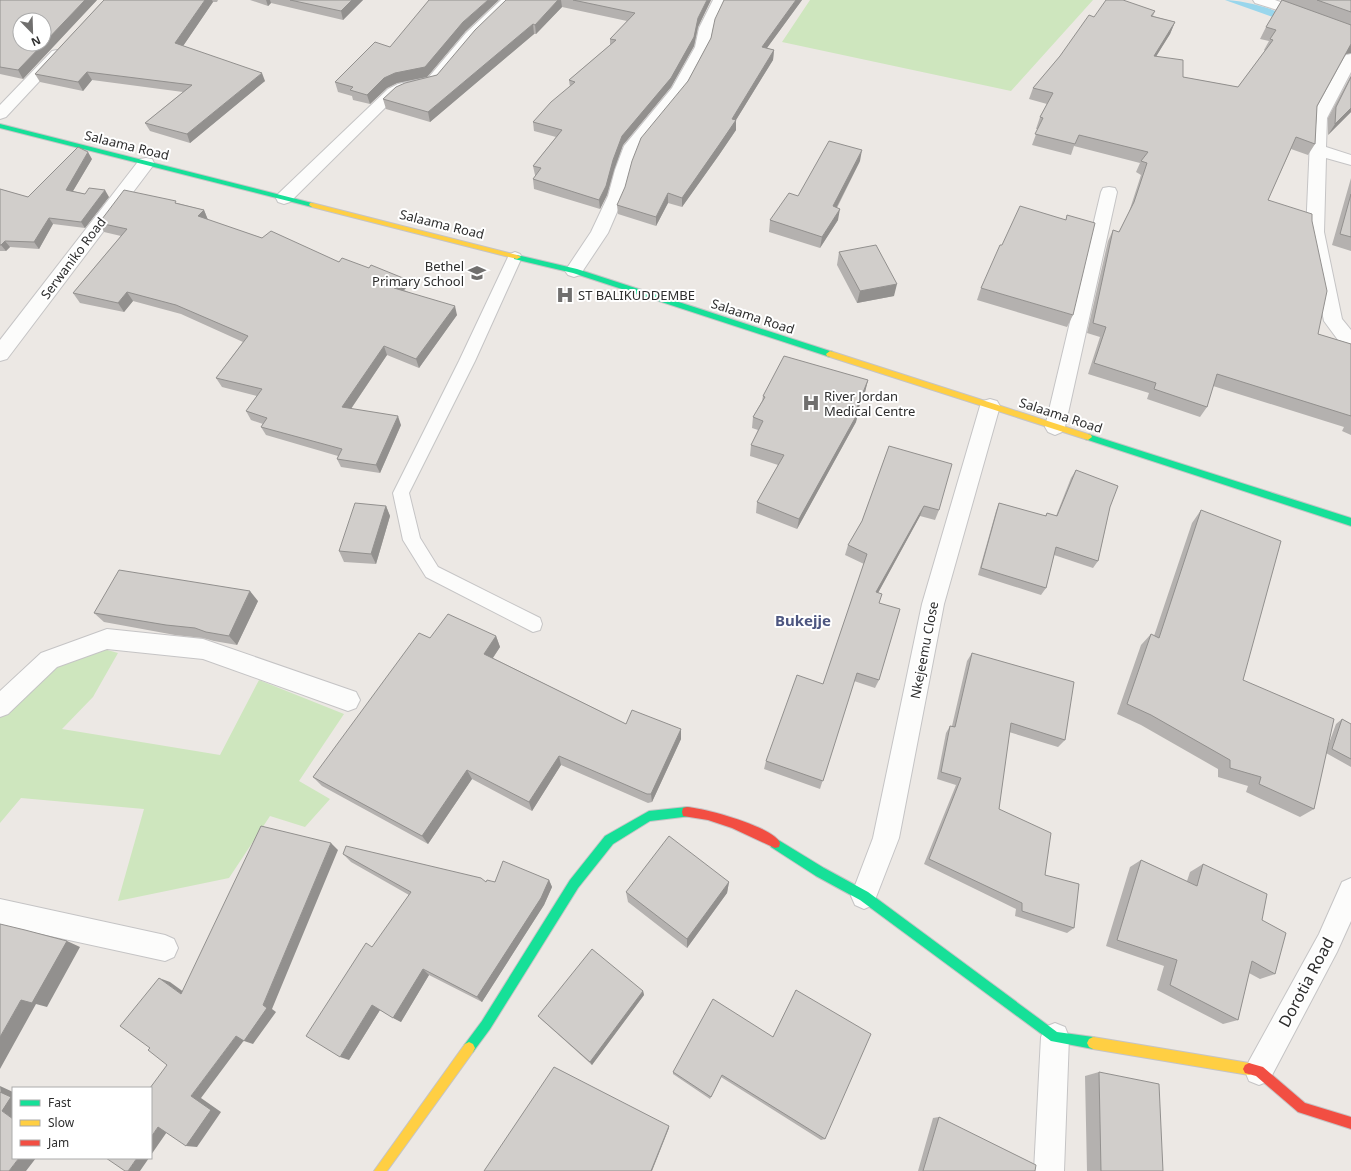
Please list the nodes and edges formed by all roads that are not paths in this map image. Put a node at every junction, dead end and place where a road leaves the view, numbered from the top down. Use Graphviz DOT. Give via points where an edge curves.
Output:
graph roads {
  1 [pos="509,0"];
  2 [pos="720,0"];
  3 [pos="1260,0"];
  4 [pos="1351,33"];
  5 [pos="64,46"];
  6 [pos="1351,58"];
  7 [pos="0,114"];
  8 [pos="0,126"];
  9 [pos="1319,150"];
  10 [pos="1351,160"];
  11 [pos="146,163"];
  12 [pos="1109,192"];
  13 [pos="284,198"];
  14 [pos="515,256"];
  15 [pos="574,271"];
  16 [pos="1351,338"];
  17 [pos="0,354"];
  18 [pos="990,406"];
  19 [pos="1055,427"];
  20 [pos="1351,522"];
  21 [pos="533,624"];
  22 [pos="348,700"];
  23 [pos="0,706"];
  24 [pos="1351,891"];
  25 [pos="864,896"];
  26 [pos="0,912"];
  27 [pos="164,948"];
  28 [pos="1055,1037"];
  29 [pos="1259,1070"];
  30 [pos="1351,1123"];
  31 [pos="380,1171"];
  32 [pos="1049,1171"];
  1 -- 13 [label="street" via="471,36 433,81 393,92"];
  2 -- 15 [label="street" via="706,28 702,47 679,90 632,146 616,196 600,233"];
  3 -- 4 [label="street"];
  5 -- 7 [label="street"];
  6 -- 9 [label="street" via="1320,118"];
  8 -- 11 [label="main road, Salaama Road"];
  9 -- 10 [label="street"];
  9 -- 16 [label="street" via="1315,232 1333,322"];
  11 -- 13 [label="main road, Salaama Road"];
  11 -- 17 [label="street, Serwaniko Road"];
  12 -- 19 [label="street"];
  13 -- 14 [label="main road, Salaama Road"];
  14 -- 15 [label="main road, Salaama Road"];
  14 -- 21 [label="lane" via="467,361 401,493 412,540 432,572"];
  15 -- 18 [label="main road, Salaama Road"];
  18 -- 19 [label="main road, Salaama Road"];
  18 -- 25 [label="street, Nkejeemu Close" via="933,604 886,838"];
  19 -- 20 [label="main road, Salaama Road"];
  22 -- 23 [label="street" via="202,650 107,639 49,660"];
  24 -- 29 [label="street, Dorotia Road" via="1328,943"];
  25 -- 28 [label="main road"];
  25 -- 31 [label="main road" via="820,872 766,837 728,820 690,812 649,816 609,840 574,884 486,1025"];
  26 -- 27 [label="street"];
  28 -- 29 [label="main road"];
  28 -- 32 [label="street"];
  29 -- 30 [label="main road" via="1302,1108"];
}
